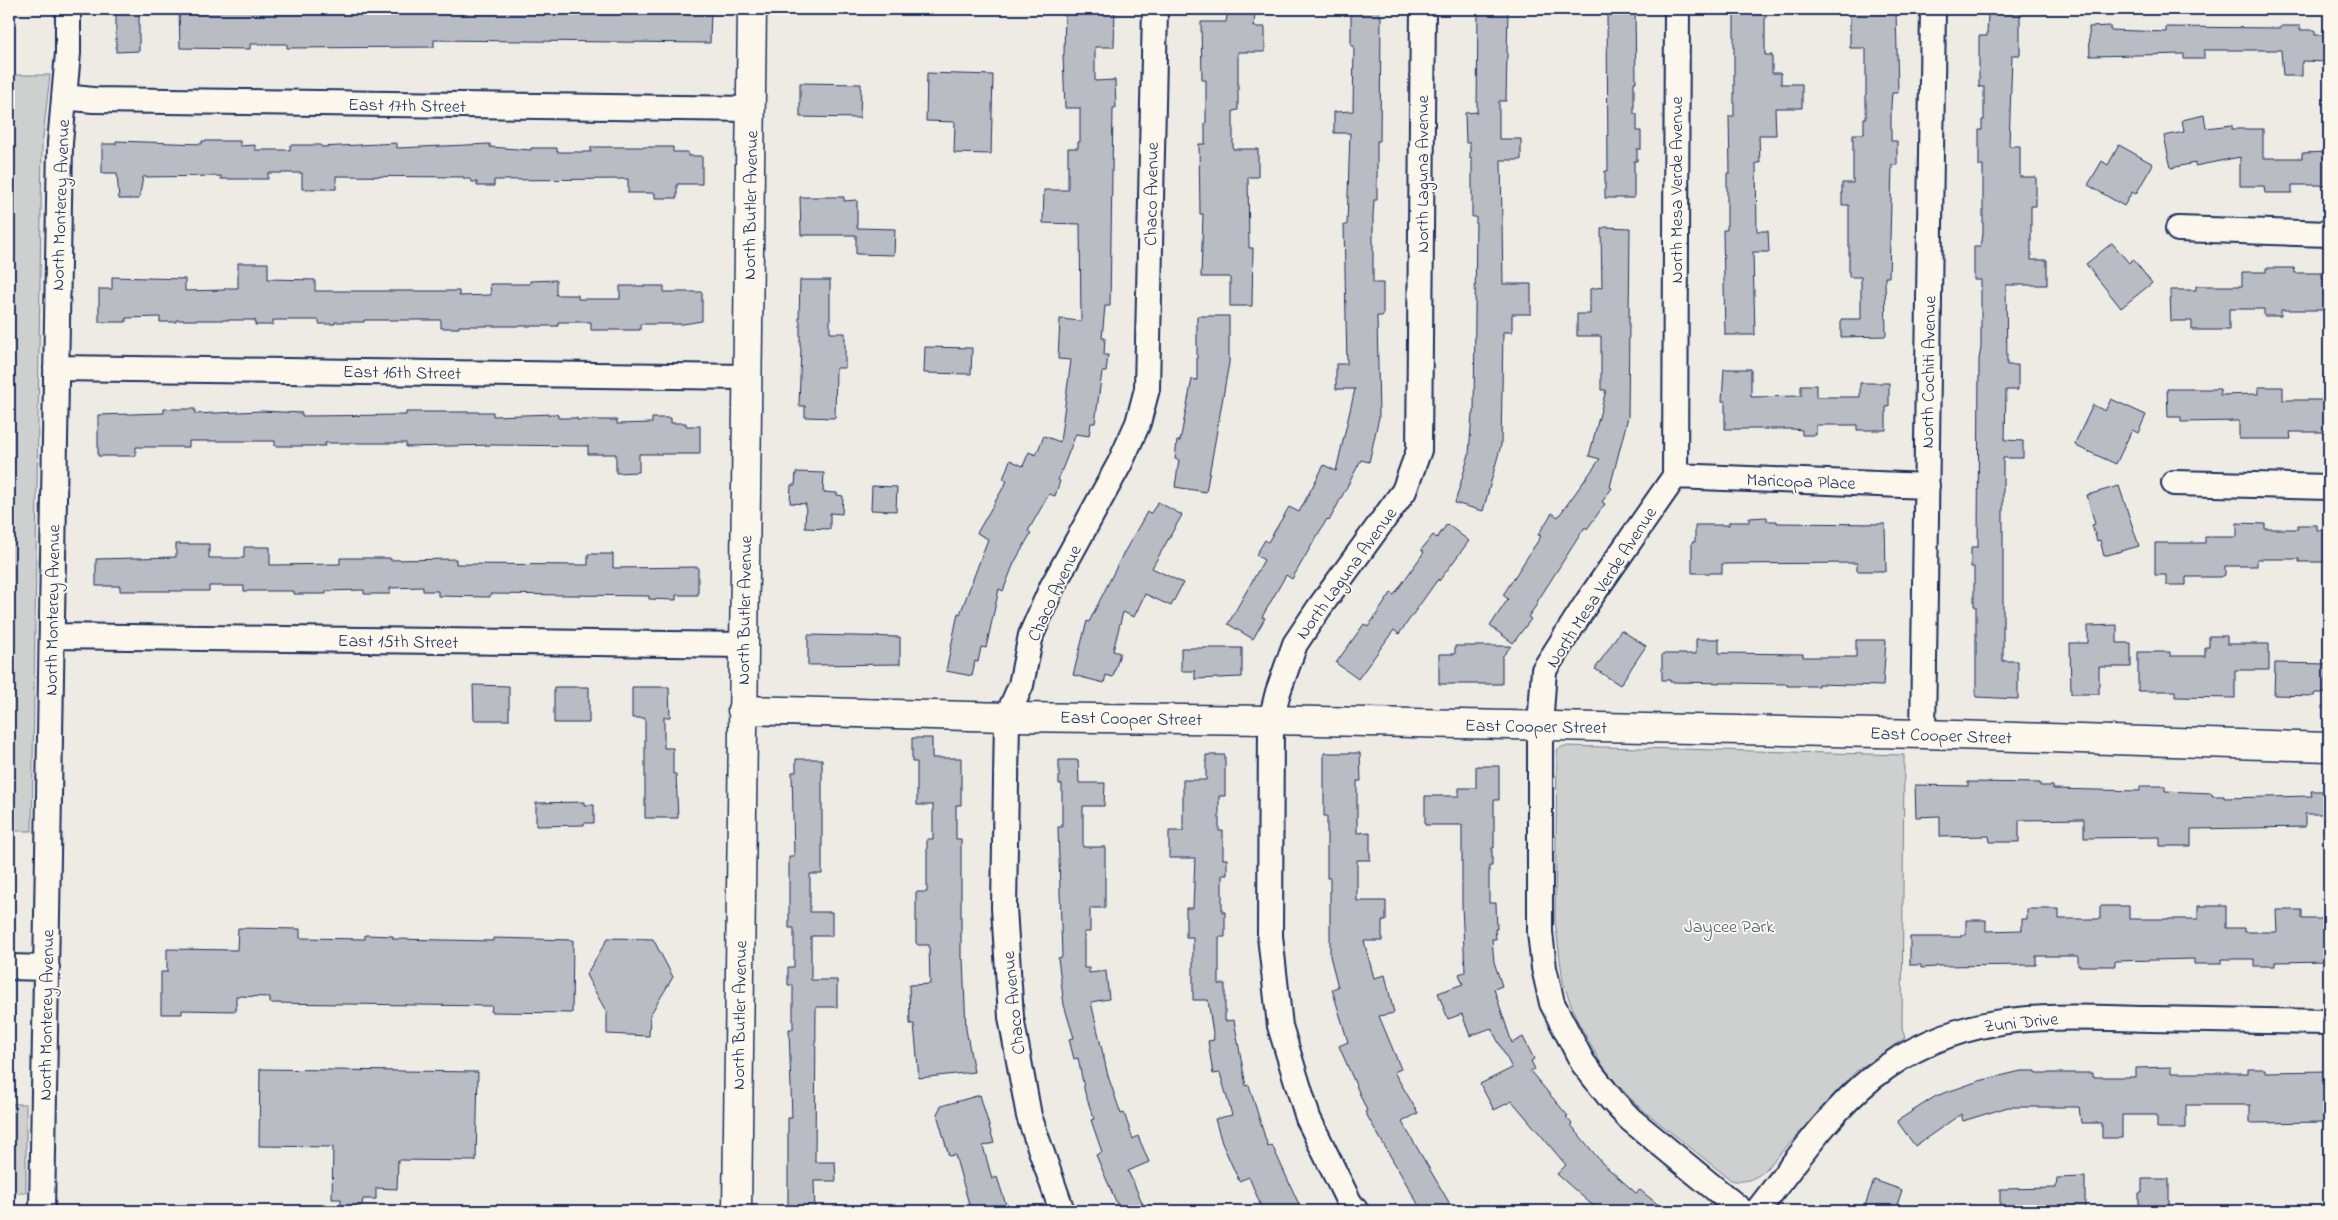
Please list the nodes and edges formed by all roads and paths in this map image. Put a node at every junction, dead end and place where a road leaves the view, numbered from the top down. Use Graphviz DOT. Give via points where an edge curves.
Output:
graph roads {
  1 [pos="68,9"];
  2 [pos="752,9"];
  3 [pos="1155,9"];
  4 [pos="1423,9"];
  5 [pos="1677,9"];
  6 [pos="1933,9"];
  7 [pos="64,97"];
  8 [pos="751,109"];
  9 [pos="2178,229"];
  10 [pos="2329,234"];
  11 [pos="56,368"];
  12 [pos="747,377"];
  13 [pos="1675,476"];
  14 [pos="2174,483"];
  15 [pos="1927,486"];
  16 [pos="2329,487"];
  17 [pos="52,636"];
  18 [pos="744,645"];
  19 [pos="742,710"];
  20 [pos="1007,717"];
  21 [pos="1271,720"];
  22 [pos="1540,727"];
  23 [pos="1923,734"];
  24 [pos="2329,747"];
  25 [pos="9,968"];
  26 [pos="47,968"];
  27 [pos="2329,1022"];
  28 [pos="42,1211"];
  29 [pos="737,1211"];
  30 [pos="1062,1211"];
  31 [pos="1356,1211"];
  32 [pos="1742,1211"];
  33 [pos="1756,1211"];
  1 -- 7 [label="street, North Monterey Avenue"];
  2 -- 8 [label="street, North Butler Avenue"];
  3 -- 20 [label="street, Chaco Avenue" via="1147,389 1138,422 1120,463 1052,587 1031,635 1021,685"];
  4 -- 21 [label="street, North Laguna Avenue" via="1420,450 1404,491 1295,644"];
  5 -- 13 [label="street, North Mesa Verde Avenue"];
  6 -- 15 [label="street, North Cochiti Avenue"];
  7 -- 8 [label="street, East 17th Street" via="113,101"];
  7 -- 11 [label="street, North Monterey Avenue" via="60,143"];
  8 -- 12 [label="street, North Butler Avenue"];
  9 -- 10 [label="street"];
  11 -- 12 [label="street, East 16th Street"];
  11 -- 17 [label="street, North Monterey Avenue"];
  12 -- 18 [label="street, North Butler Avenue"];
  13 -- 15 [label="street, Maricopa Place"];
  13 -- 22 [label="street, North Mesa Verde Avenue" via="1544,670"];
  14 -- 16 [label="street"];
  15 -- 23 [label="street, North Cochiti Avenue"];
  17 -- 18 [label="street, East 15th Street"];
  17 -- 26 [label="street, North Monterey Avenue"];
  18 -- 19 [label="street, North Butler Avenue"];
  19 -- 20 [label="street, East Cooper Street"];
  19 -- 29 [label="street, North Butler Avenue"];
  20 -- 21 [label="street, East Cooper Street"];
  20 -- 30 [label="street, Chaco Avenue" via="1004,908 1011,1017 1029,1116"];
  21 -- 22 [label="street, East Cooper Street"];
  21 -- 31 [label="street, North Laguna Avenue" via="1270,936 1280,1026 1308,1118"];
  22 -- 23 [label="street, East Cooper Street"];
  22 -- 32 [label="street, North Mesa Verde Avenue" via="1540,932 1552,1003 1582,1063 1612,1100 1630,1119"];
  23 -- 24 [label="street, East Cooper Street"];
  25 -- 26 [label="street"];
  26 -- 28 [label="street, North Monterey Avenue"];
  27 -- 33 [label="street, Zuni Drive" via="2040,1017 1982,1024 1933,1043 1875,1076 1838,1110"];
}
